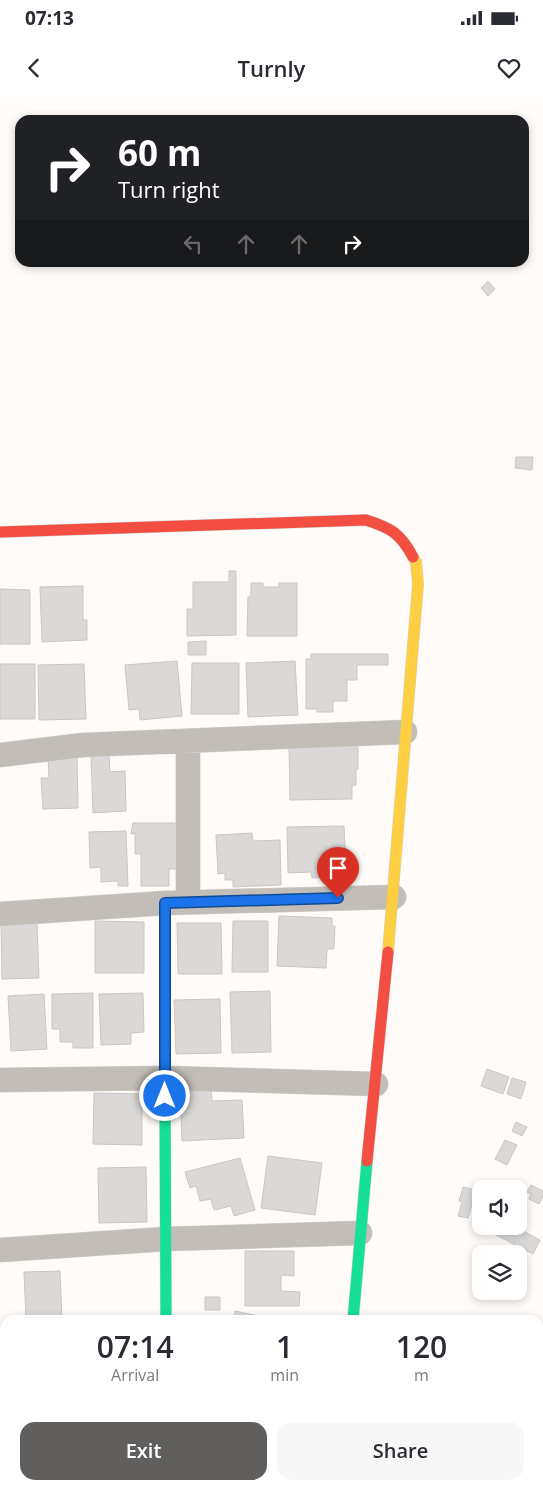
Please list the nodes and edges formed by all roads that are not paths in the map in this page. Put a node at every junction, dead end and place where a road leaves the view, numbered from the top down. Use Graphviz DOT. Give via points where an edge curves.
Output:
graph roads {
  1 [pos="0,532"];
  2 [pos="405,732"];
  3 [pos="188,741"];
  4 [pos="0,755"];
  5 [pos="394,897"];
  6 [pos="188,902"];
  7 [pos="165,903"];
  8 [pos="0,914"];
  9 [pos="165,1078"];
  10 [pos="0,1080"];
  11 [pos="376,1084"];
  12 [pos="360,1233"];
  13 [pos="166,1239"];
  14 [pos="0,1250"];
  15 [pos="166,1315"];
  16 [pos="354,1315"];
  1 -- 2 [label="street" via="350,520 366,520 388,527 405,542 416,562 418,584"];
  2 -- 3 [label="street"];
  2 -- 5 [label="street"];
  3 -- 4 [label="street" via="83,744"];
  3 -- 6 [label="street"];
  5 -- 6 [label="street"];
  5 -- 11 [label="street"];
  6 -- 7 [label="street"];
  7 -- 8 [label="street"];
  7 -- 9 [label="street"];
  9 -- 10 [label="street"];
  9 -- 11 [label="street"];
  9 -- 13 [label="street"];
  11 -- 12 [label="street"];
  12 -- 13 [label="street"];
  12 -- 16 [label="street"];
  13 -- 14 [label="street"];
  13 -- 15 [label="street"];
}
